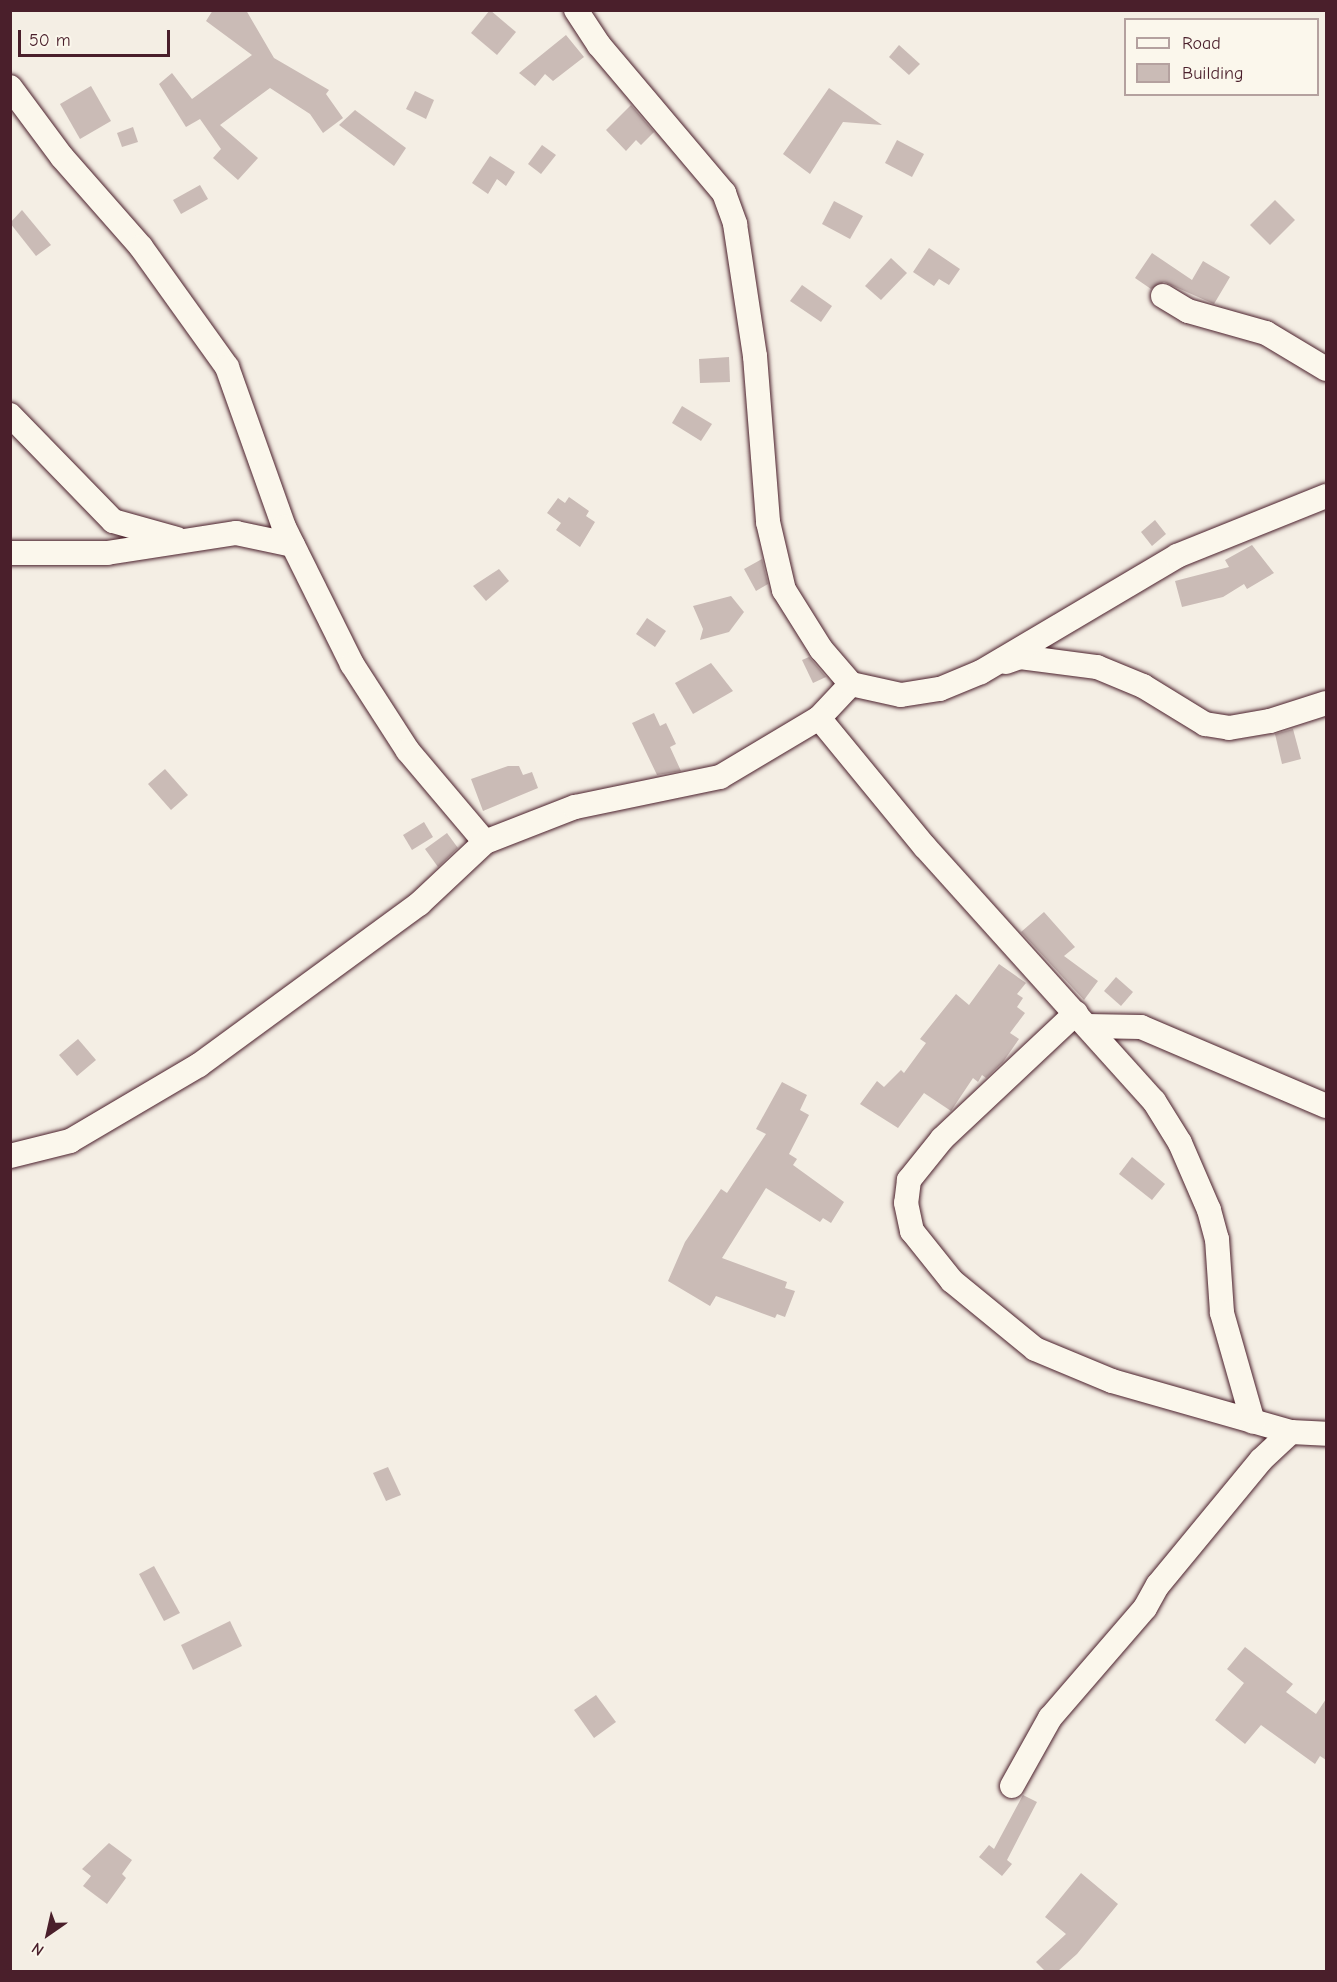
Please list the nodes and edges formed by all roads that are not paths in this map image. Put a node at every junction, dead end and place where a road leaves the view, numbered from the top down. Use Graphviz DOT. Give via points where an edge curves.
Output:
graph roads {
  1 [pos="576,10"];
  2 [pos="10,87"];
  3 [pos="1163,296"];
  4 [pos="1326,369"];
  5 [pos="10,415"];
  6 [pos="1326,496"];
  7 [pos="186,542"];
  8 [pos="292,546"];
  9 [pos="10,553"];
  10 [pos="981,672"];
  11 [pos="851,684"];
  12 [pos="1326,703"];
  13 [pos="819,718"];
  14 [pos="485,842"];
  15 [pos="1081,1020"];
  16 [pos="1326,1106"];
  17 [pos="10,1156"];
  18 [pos="1253,1422"];
  19 [pos="1291,1432"];
  20 [pos="1326,1434"];
  21 [pos="1012,1786"];
  1 -- 11 [label="street" via="599,45 724,193 735,224 755,356 768,522 784,590 821,650"];
  2 -- 8 [label="street" via="62,157 141,247 227,367"];
  3 -- 4 [label="street" via="1188,311 1266,333"];
  5 -- 7 [label="street" via="114,521"];
  6 -- 10 [label="street" via="1177,556"];
  7 -- 8 [label="street" via="236,533"];
  7 -- 9 [label="street" via="107,553"];
  8 -- 14 [label="street" via="370,693 408,751"];
  10 -- 11 [label="street" via="940,689 901,695"];
  10 -- 12 [label="street" via="1020,657 1097,667 1143,686 1205,724 1229,728 1270,721"];
  11 -- 13 [label="street"];
  13 -- 14 [label="street" via="720,777 575,807"];
  13 -- 15 [label="street" via="925,847"];
  14 -- 17 [label="street" via="419,904 199,1065 79,1136 32,1154"];
  15 -- 16 [label="street" via="1141,1027"];
  15 -- 18 [label="street" via="1154,1101 1180,1143 1209,1210 1217,1239 1222,1313"];
  15 -- 18 [label="street" via="942,1139 909,1180 906,1203 912,1231 952,1281 1035,1349 1112,1381"];
  18 -- 19 [label="street"];
  19 -- 20 [label="street"];
  19 -- 21 [label="street" via="1261,1460 1158,1585 1145,1608 1056,1710"];
}
